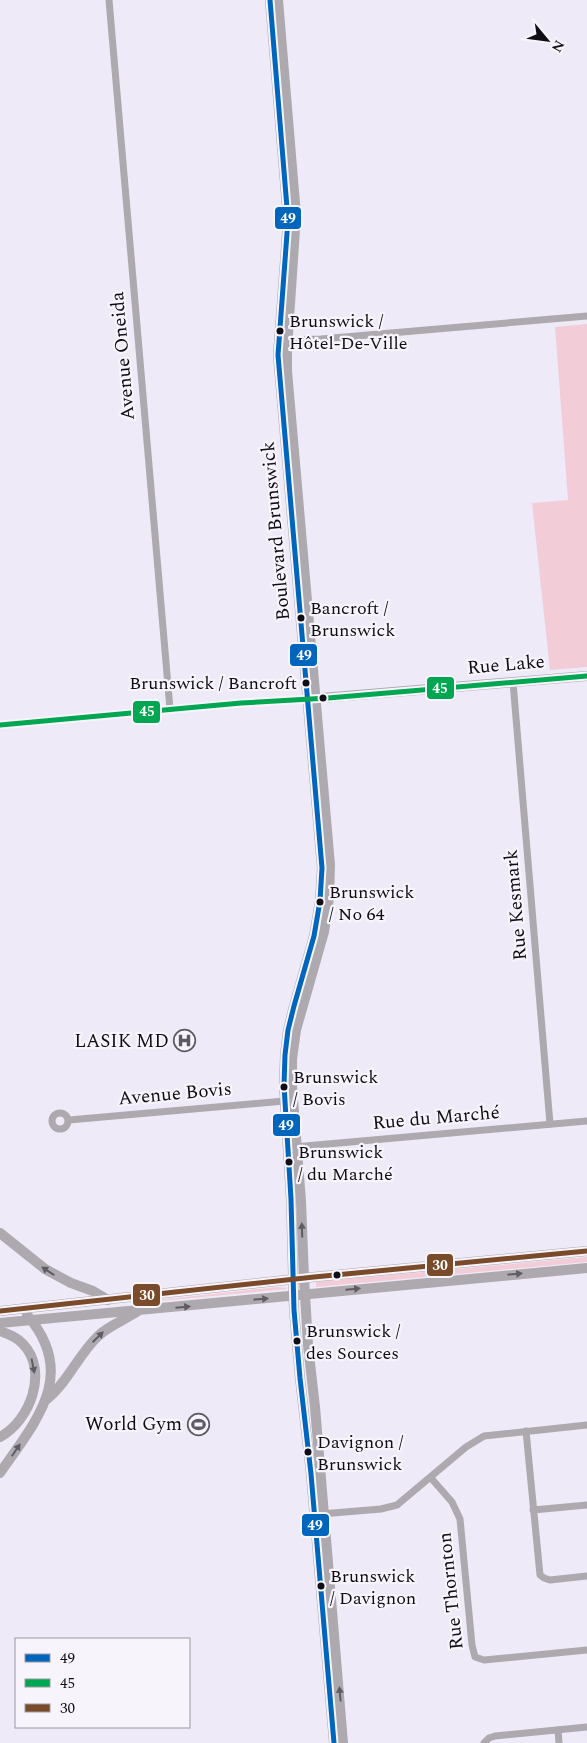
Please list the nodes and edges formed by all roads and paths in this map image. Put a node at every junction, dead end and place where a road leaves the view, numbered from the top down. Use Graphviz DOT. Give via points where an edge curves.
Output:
graph roads {
  1 [pos="109,0"];
  2 [pos="270,0"];
  3 [pos="278,0"];
  4 [pos="587,316"];
  5 [pos="283,340"];
  6 [pos="587,676"];
  7 [pos="513,682"];
  8 [pos="312,699"];
  9 [pos="170,710"];
  10 [pos="0,725"];
  11 [pos="284,1101"];
  12 [pos="69,1120"];
  13 [pos="587,1121"];
  14 [pos="550,1124"];
  15 [pos="292,1147"];
  16 [pos="0,1233"];
  17 [pos="587,1251"];
  18 [pos="587,1268"];
  19 [pos="298,1279"];
  20 [pos="304,1294"];
  21 [pos="294,1295"];
  22 [pos="108,1300"];
  23 [pos="22,1308"];
  24 [pos="0,1311"];
  25 [pos="139,1311"];
  26 [pos="31,1319"];
  27 [pos="0,1323"];
  28 [pos="0,1330"];
  29 [pos="47,1399"];
  30 [pos="587,1425"];
  31 [pos="526,1431"];
  32 [pos="0,1437"];
  33 [pos="0,1473"];
  34 [pos="430,1478"];
  35 [pos="587,1505"];
  36 [pos="533,1510"];
  37 [pos="319,1514"];
  38 [pos="587,1576"];
  39 [pos="587,1650"];
  40 [pos="587,1727"];
  41 [pos="558,1730"];
  42 [pos="334,1743"];
  43 [pos="344,1743"];
  44 [pos="484,1743"];
  45 [pos="559,1743"];
  1 -- 9 [label="street, Avenue Oneida"];
  2 -- 5 [label="street, Boulevard Brunswick" via="288,214"];
  3 -- 5 [label="street, Boulevard Brunswick" via="296,215"];
  4 -- 5 [label="street"];
  5 -- 8 [label="street, Boulevard Brunswick" via="278,352 280,384"];
  6 -- 7 [label="street, Rue Lake"];
  7 -- 8 [label="street, Rue Lake"];
  7 -- 14 [label="street, Rue Kesmark"];
  8 -- 9 [label="street"];
  8 -- 11 [label="street, Boulevard Brunswick" via="322,887 314,936 287,1039"];
  8 -- 15 [label="street, Boulevard Brunswick" via="329,841 330,882 322,938 294,1043"];
  9 -- 10 [label="street"];
  11 -- 12 [label="street, Avenue Bovis"];
  11 -- 15 [label="street, Boulevard Brunswick"];
  13 -- 14 [label="street, Rue du Marché"];
  14 -- 15 [label="street, Rue du Marché"];
  15 -- 19 [label="street, Boulevard Brunswick" via="291,1199"];
  22 -- 16 [label="street, one-way" via="45,1269"];
  17 -- 19 [label="street"];
  20 -- 18 [label="street, one-way"];
  19 -- 20 [label="street, Boulevard Brunswick"];
  19 -- 21 [label="street, Boulevard Brunswick"];
  19 -- 22 [label="street"];
  20 -- 21 [label="street"];
  20 -- 37 [label="street, Boulevard Brunswick"];
  25 -- 21 [label="street, one-way"];
  21 -- 37 [label="street, Boulevard Brunswick" via="300,1378"];
  22 -- 23 [label="street"];
  23 -- 24 [label="street"];
  23 -- 26 [label="street"];
  25 -- 26 [label="street"];
  29 -- 25 [label="street, one-way" via="58,1390 98,1335"];
  26 -- 27 [label="street"];
  26 -- 29 [label="street" via="50,1361"];
  28 -- 32 [label="street, one-way" via="24,1345 32,1356 35,1374 33,1393 26,1409 16,1424"];
  33 -- 29 [label="street, one-way"];
  30 -- 31 [label="street"];
  31 -- 34 [label="street" via="480,1438"];
  31 -- 36 [label="street"];
  34 -- 37 [label="street" via="395,1506"];
  34 -- 39 [label="street, Rue Thornton" via="455,1507 460,1519 475,1657 484,1660"];
  35 -- 36 [label="street"];
  36 -- 38 [label="street" via="542,1577 550,1580"];
  37 -- 42 [label="street, Boulevard Brunswick"];
  43 -- 37 [label="street, Boulevard Brunswick, one-way"];
  40 -- 41 [label="street"];
  41 -- 44 [label="street" via="495,1736"];
  41 -- 45 [label="street"];
}
